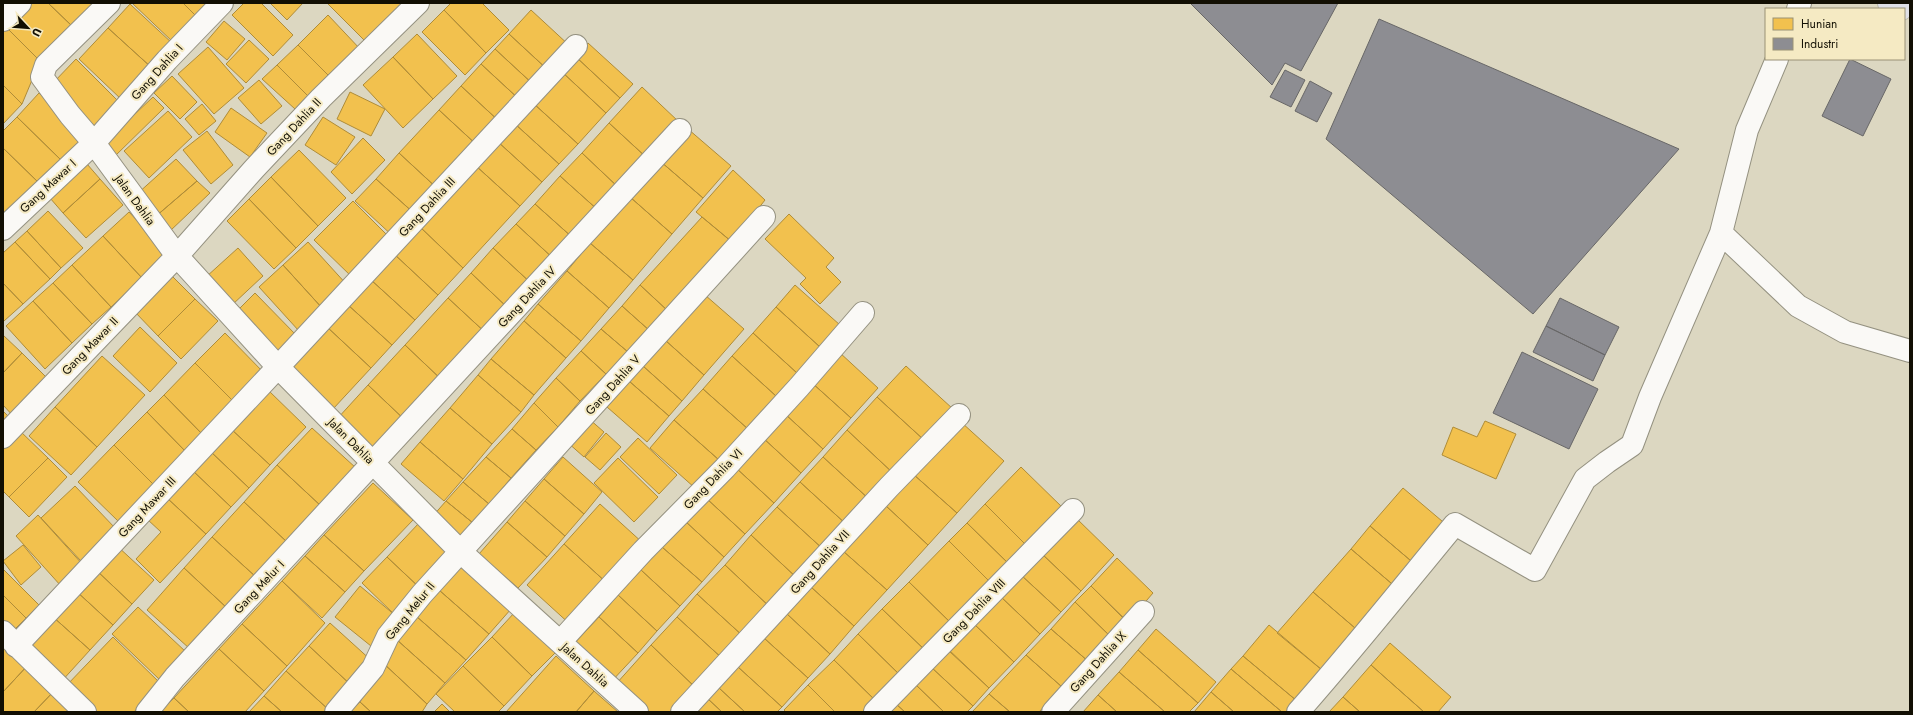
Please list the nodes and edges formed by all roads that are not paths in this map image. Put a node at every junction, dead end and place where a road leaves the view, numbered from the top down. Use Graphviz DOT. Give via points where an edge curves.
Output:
graph roads {
  1 [pos="20,3"];
  2 [pos="109,3"];
  3 [pos="222,3"];
  4 [pos="418,3"];
  5 [pos="1889,3"];
  6 [pos="1899,8"];
  7 [pos="3,20"];
  8 [pos="576,46"];
  9 [pos="1777,60"];
  10 [pos="680,130"];
  11 [pos="94,143"];
  12 [pos="764,217"];
  13 [pos="3,229"];
  14 [pos="1721,233"];
  15 [pos="177,256"];
  16 [pos="863,313"];
  17 [pos="1910,351"];
  18 [pos="278,367"];
  19 [pos="959,415"];
  20 [pos="3,437"];
  21 [pos="374,464"];
  22 [pos="1073,510"];
  23 [pos="462,553"];
  24 [pos="1143,612"];
  25 [pos="9,639"];
  26 [pos="560,642"];
  27 [pos="85,712"];
  28 [pos="147,712"];
  29 [pos="336,712"];
  30 [pos="637,712"];
  31 [pos="682,712"];
  32 [pos="875,712"];
  33 [pos="1053,712"];
  34 [pos="1298,712"];
  1 -- 7 [label="street"];
  2 -- 11 [label="street, Jalan Dahlia" via="46,65 42,77"];
  3 -- 11 [label="street, Gang Dahlia I" via="167,60"];
  4 -- 15 [label="street, Gang Dahlia II" via="321,98"];
  5 -- 6 [label="highway"];
  8 -- 18 [label="street, Gang Dahlia III"];
  9 -- 14 [label="street" via="1747,130"];
  10 -- 21 [label="street, Gang Dahlia IV"];
  11 -- 13 [label="street, Gang Mawar I"];
  11 -- 15 [label="street, Jalan Dahlia"];
  12 -- 23 [label="street, Gang Dahlia V"];
  14 -- 17 [label="street" via="1798,306 1845,332"];
  14 -- 34 [label="street" via="1632,445 1586,479 1535,570 1455,524 1346,658"];
  15 -- 18 [label="street, Jalan Dahlia"];
  15 -- 20 [label="street, Gang Mawar II"];
  16 -- 26 [label="street, Gang Dahlia VI" via="725,468"];
  18 -- 21 [label="street, Jalan Dahlia"];
  18 -- 25 [label="street, Gang Mawar III"];
  19 -- 31 [label="street, Gang Dahlia VII" via="889,486"];
  21 -- 23 [label="street, Jalan Dahlia"];
  21 -- 28 [label="street, Gang Melur I" via="175,677"];
  22 -- 32 [label="street, Gang Dahlia VIII"];
  23 -- 26 [label="street, Jalan Dahlia"];
  23 -- 29 [label="street, Gang Melur II" via="422,594 388,636 373,668"];
  24 -- 33 [label="street, Gang Dahlia IX"];
  25 -- 27 [label="street"];
  26 -- 30 [label="street, Jalan Dahlia"];
}
